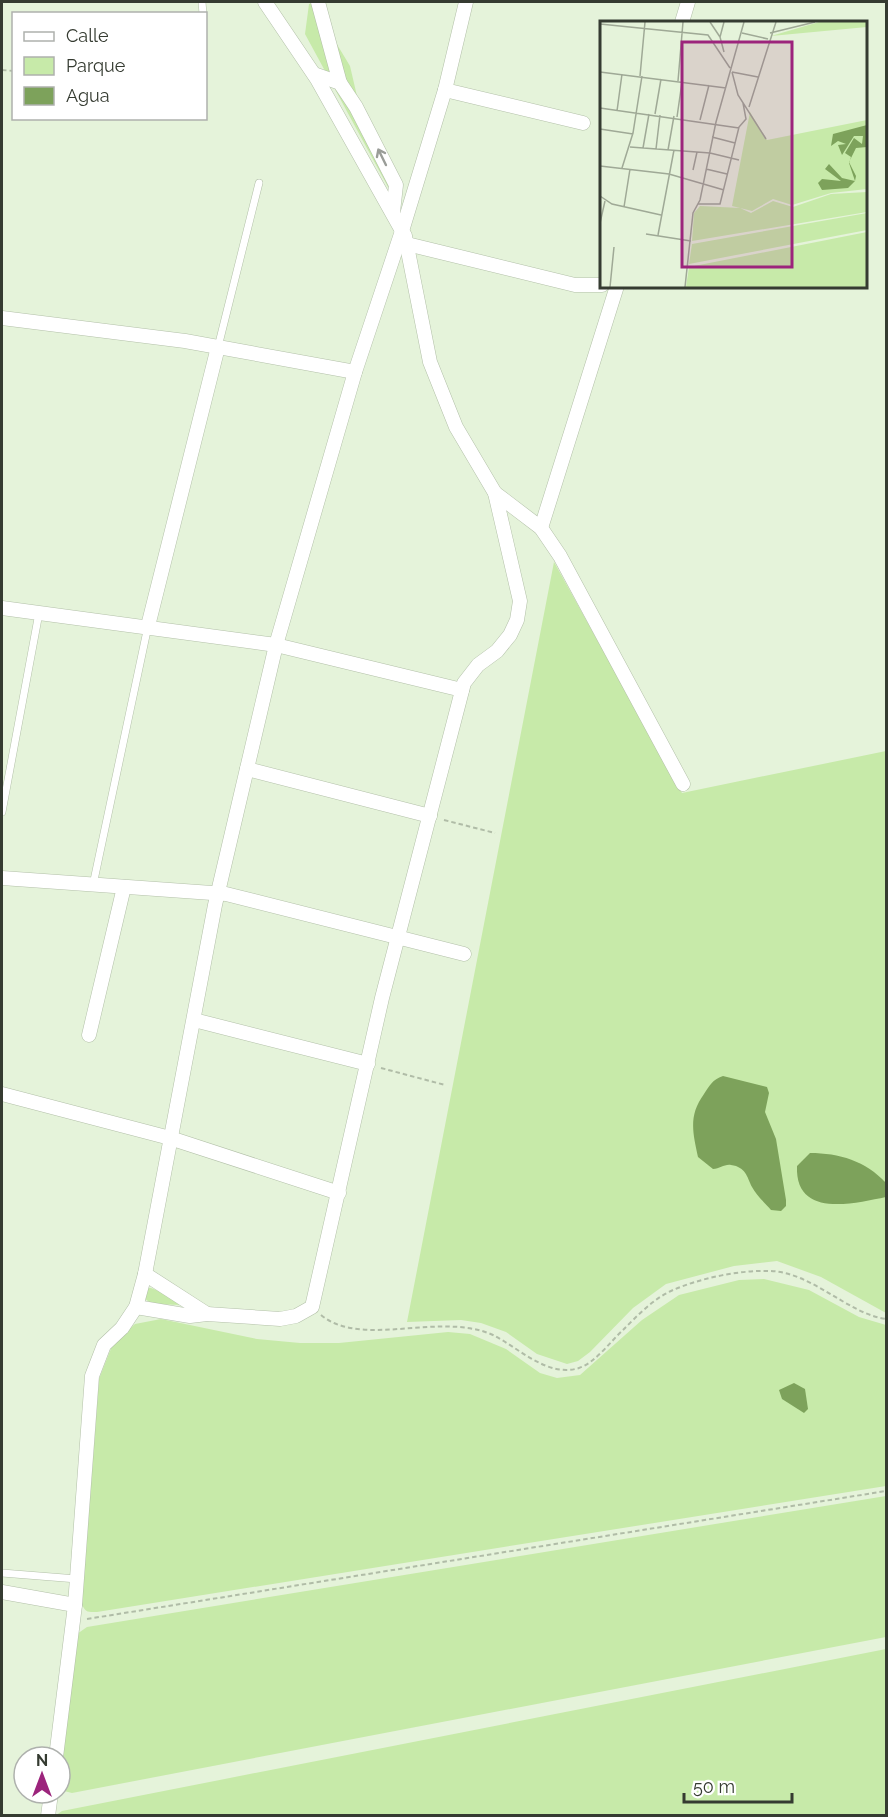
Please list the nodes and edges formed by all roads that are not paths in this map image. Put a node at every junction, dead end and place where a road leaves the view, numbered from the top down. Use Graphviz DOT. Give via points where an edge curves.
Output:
graph roads {
  1 [pos="265,2"];
  2 [pos="318,2"];
  3 [pos="466,2"];
  4 [pos="688,2"];
  5 [pos="682,21"];
  6 [pos="314,75"];
  7 [pos="340,83"];
  8 [pos="444,90"];
  9 [pos="583,123"];
  10 [pos="259,183"];
  11 [pos="393,212"];
  12 [pos="405,238"];
  13 [pos="600,285"];
  14 [pos="616,288"];
  15 [pos="2,321"];
  16 [pos="218,347"];
  17 [pos="355,372"];
  18 [pos="495,493"];
  19 [pos="541,528"];
  20 [pos="2,608"];
  21 [pos="39,613"];
  22 [pos="148,626"];
  23 [pos="276,645"];
  24 [pos="462,690"];
  25 [pos="247,769"];
  26 [pos="683,784"];
  27 [pos="2,812"];
  28 [pos="430,816"];
  29 [pos="2,878"];
  30 [pos="93,885"];
  31 [pos="124,887"];
  32 [pos="218,894"];
  33 [pos="398,938"];
  34 [pos="464,954"];
  35 [pos="194,1020"];
  36 [pos="89,1035"];
  37 [pos="368,1064"];
  38 [pos="2,1094"];
  39 [pos="170,1138"];
  40 [pos="339,1193"];
  41 [pos="146,1274"];
  42 [pos="136,1307"];
  43 [pos="207,1314"];
  44 [pos="2,1573"];
  45 [pos="76,1579"];
  46 [pos="2,1593"];
  47 [pos="75,1605"];
  48 [pos="58,1745"];
  1 -- 6 [label="street"];
  2 -- 7 [label="street"];
  3 -- 8 [label="street"];
  4 -- 5 [label="street"];
  6 -- 7 [label="street"];
  6 -- 11 [label="street"];
  11 -- 7 [label="street, one-way" via="394,181 375,140"];
  8 -- 9 [label="street"];
  8 -- 12 [label="street"];
  10 -- 16 [label="lane"];
  11 -- 12 [label="street"];
  12 -- 13 [label="street" via="575,285"];
  12 -- 17 [label="street"];
  12 -- 18 [label="street" via="430,362 456,427"];
  14 -- 19 [label="street"];
  15 -- 16 [label="street"];
  16 -- 17 [label="street"];
  16 -- 22 [label="street"];
  17 -- 23 [label="street"];
  18 -- 19 [label="street"];
  18 -- 24 [label="street" via="520,601 517,620 510,635 478,665"];
  19 -- 26 [label="street" via="560,556"];
  20 -- 21 [label="street"];
  21 -- 22 [label="street"];
  21 -- 27 [label="lane"];
  22 -- 23 [label="street"];
  22 -- 30 [label="lane"];
  23 -- 24 [label="street"];
  23 -- 25 [label="street"];
  24 -- 28 [label="street"];
  25 -- 28 [label="street"];
  25 -- 32 [label="street"];
  28 -- 33 [label="street"];
  29 -- 30 [label="street"];
  30 -- 31 [label="street"];
  31 -- 32 [label="street"];
  31 -- 36 [label="street"];
  32 -- 33 [label="street"];
  32 -- 35 [label="street"];
  33 -- 34 [label="street"];
  33 -- 37 [label="street"];
  35 -- 37 [label="street"];
  35 -- 39 [label="street"];
  37 -- 40 [label="street"];
  38 -- 39 [label="street"];
  39 -- 40 [label="street"];
  39 -- 41 [label="street"];
  40 -- 43 [label="street" via="312,1308 280,1319"];
  41 -- 42 [label="street"];
  41 -- 43 [label="street"];
  42 -- 43 [label="street" via="171,1314"];
  42 -- 45 [label="street" via="104,1345 92,1376"];
  44 -- 45 [label="lane"];
  45 -- 47 [label="street"];
  46 -- 47 [label="street"];
  47 -- 48 [label="street"];
}
